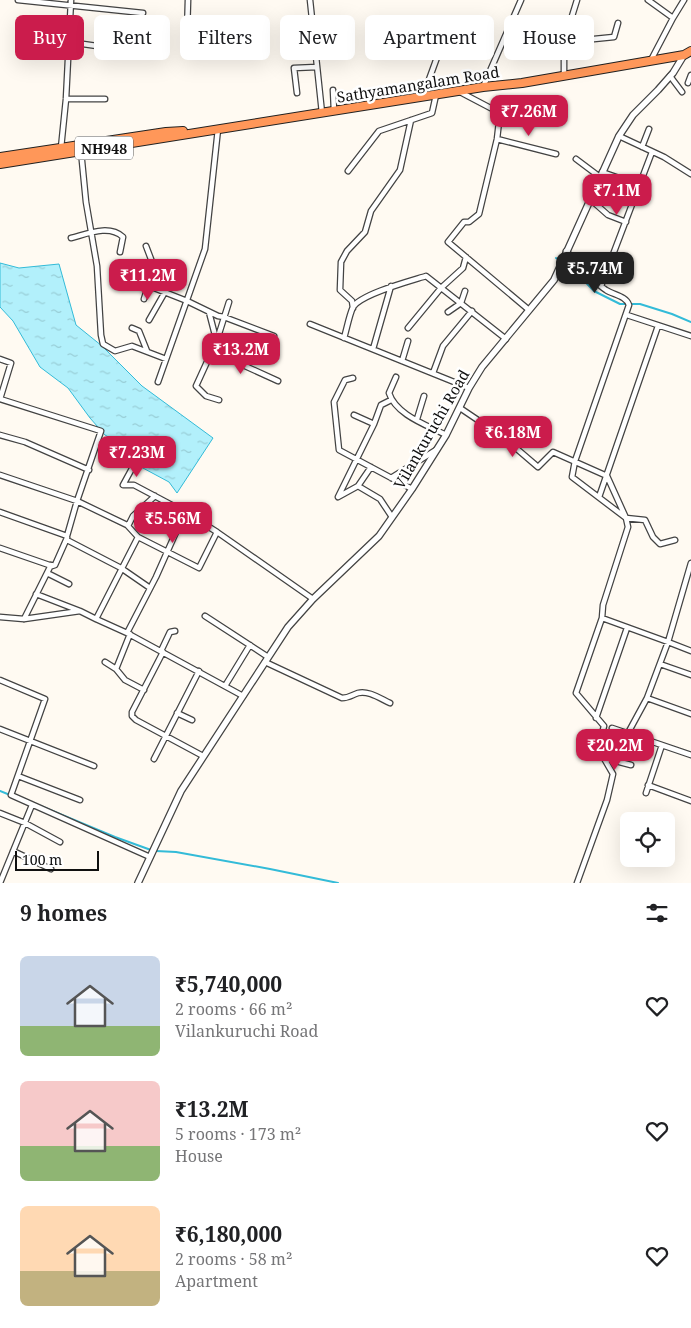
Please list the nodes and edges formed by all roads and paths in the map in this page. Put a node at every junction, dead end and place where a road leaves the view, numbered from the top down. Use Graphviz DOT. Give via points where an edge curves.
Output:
graph roads {
  1 [pos="18,0"];
  2 [pos="188,0"];
  3 [pos="310,0"];
  4 [pos="520,0"];
  5 [pos="577,0"];
  6 [pos="648,0"];
  7 [pos="684,0"];
  8 [pos="71,3"];
  9 [pos="144,13"];
  10 [pos="188,15"];
  11 [pos="572,15"];
  12 [pos="674,18"];
  13 [pos="618,23"];
  14 [pos="594,39"];
  15 [pos="687,53"];
  16 [pos="68,60"];
  17 [pos="436,60"];
  18 [pos="564,60"];
  19 [pos="651,60"];
  20 [pos="317,67"];
  21 [pos="691,75"];
  22 [pos="564,76"];
  23 [pos="670,76"];
  24 [pos="688,83"];
  25 [pos="482,87"];
  26 [pos="332,90"];
  27 [pos="458,91"];
  28 [pos="682,92"];
  29 [pos="297,93"];
  30 [pos="436,94"];
  31 [pos="423,96"];
  32 [pos="66,99"];
  33 [pos="105,99"];
  34 [pos="334,111"];
  35 [pos="322,112"];
  36 [pos="411,120"];
  37 [pos="649,128"];
  38 [pos="218,129"];
  39 [pos="208,130"];
  40 [pos="619,136"];
  41 [pos="497,139"];
  42 [pos="642,147"];
  43 [pos="61,148"];
  44 [pos="81,151"];
  45 [pos="652,152"];
  46 [pos="556,154"];
  47 [pos="0,157"];
  48 [pos="576,159"];
  49 [pos="0,164"];
  50 [pos="348,171"];
  51 [pos="691,174"];
  52 [pos="601,175"];
  53 [pos="640,185"];
  54 [pos="590,199"];
  55 [pos="626,222"];
  56 [pos="91,233"];
  57 [pos="71,238"];
  58 [pos="146,246"];
  59 [pos="566,251"];
  60 [pos="120,252"];
  61 [pos="466,257"];
  62 [pos="149,286"];
  63 [pos="391,286"];
  64 [pos="601,286"];
  65 [pos="441,288"];
  66 [pos="465,291"];
  67 [pos="165,292"];
  68 [pos="144,299"];
  69 [pos="187,301"];
  70 [pos="228,302"];
  71 [pos="461,303"];
  72 [pos="353,308"];
  73 [pos="529,310"];
  74 [pos="472,311"];
  75 [pos="209,312"];
  76 [pos="448,312"];
  77 [pos="627,314"];
  78 [pos="224,317"];
  79 [pos="149,320"];
  80 [pos="310,324"];
  81 [pos="658,326"];
  82 [pos="132,328"];
  83 [pos="408,328"];
  84 [pos="274,336"];
  85 [pos="691,336"];
  86 [pos="344,338"];
  87 [pos="506,339"];
  88 [pos="217,340"];
  89 [pos="408,341"];
  90 [pos="373,349"];
  91 [pos="212,351"];
  92 [pos="147,352"];
  93 [pos="0,359"];
  94 [pos="166,359"];
  95 [pos="402,361"];
  96 [pos="433,373"];
  97 [pos="396,377"];
  98 [pos="353,378"];
  99 [pos="278,381"];
  100 [pos="158,382"];
  101 [pos="469,388"];
  102 [pos="424,396"];
  103 [pos="0,399"];
  104 [pos="219,400"];
  105 [pos="391,400"];
  106 [pos="460,408"];
  107 [pos="354,415"];
  108 [pos="416,419"];
  109 [pos="374,424"];
  110 [pos="0,435"];
  111 [pos="446,435"];
  112 [pos="437,449"];
  113 [pos="356,460"];
  114 [pos="575,462"];
  115 [pos="135,463"];
  116 [pos="371,467"];
  117 [pos="89,470"];
  118 [pos="0,475"];
  119 [pos="606,476"];
  120 [pos="390,478"];
  121 [pos="358,486"];
  122 [pos="412,489"];
  123 [pos="155,496"];
  124 [pos="599,497"];
  125 [pos="77,502"];
  126 [pos="0,512"];
  127 [pos="185,512"];
  128 [pos="392,517"];
  129 [pos="626,518"];
  130 [pos="128,526"];
  131 [pos="217,532"];
  132 [pos="138,537"];
  133 [pos="67,538"];
  134 [pos="675,540"];
  135 [pos="0,548"];
  136 [pos="166,552"];
  137 [pos="691,563"];
  138 [pos="50,565"];
  139 [pos="121,568"];
  140 [pos="46,573"];
  141 [pos="69,584"];
  142 [pos="150,588"];
  143 [pos="36,594"];
  144 [pos="313,599"];
  145 [pos="80,611"];
  146 [pos="205,616"];
  147 [pos="0,618"];
  148 [pos="602,618"];
  149 [pos="24,619"];
  150 [pos="96,619"];
  151 [pos="627,628"];
  152 [pos="176,631"];
  153 [pos="129,634"];
  154 [pos="668,642"];
  155 [pos="250,645"];
  156 [pos="162,651"];
  157 [pos="691,651"];
  158 [pos="266,660"];
  159 [pos="105,662"];
  160 [pos="660,664"];
  161 [pos="116,669"];
  162 [pos="199,671"];
  163 [pos="691,676"];
  164 [pos="0,680"];
  165 [pos="226,686"];
  166 [pos="144,690"];
  167 [pos="243,696"];
  168 [pos="648,698"];
  169 [pos="390,703"];
  170 [pos="177,713"];
  171 [pos="691,714"];
  172 [pos="596,718"];
  173 [pos="192,720"];
  174 [pos="612,728"];
  175 [pos="0,729"];
  176 [pos="628,733"];
  177 [pos="165,736"];
  178 [pos="30,741"];
  179 [pos="662,745"];
  180 [pos="691,755"];
  181 [pos="203,756"];
  182 [pos="604,758"];
  183 [pos="154,759"];
  184 [pos="631,765"];
  185 [pos="94,766"];
  186 [pos="18,776"];
  187 [pos="648,785"];
  188 [pos="646,793"];
  189 [pos="80,800"];
  190 [pos="691,801"];
  191 [pos="32,805"];
  192 [pos="0,813"];
  193 [pos="25,823"];
  194 [pos="60,842"];
  195 [pos="13,851"];
  196 [pos="152,853"];
  197 [pos="51,868"];
  198 [pos="0,882"];
  199 [pos="138,883"];
  200 [pos="577,883"];
  1 -- 8 [label="street"];
  2 -- 10 [label="street"];
  3 -- 20 [label="street"];
  4 -- 25 [label="street"];
  5 -- 11 [label="street"];
  6 -- 12 [label="street"];
  7 -- 12 [label="street"];
  8 -- 9 [label="street"];
  12 -- 19 [label="street"];
  13 -- 14 [label="street" via="614,37"];
  15 -- 19 [label="highway, Sathyamangalam Road / NH948"];
  15 -- 23 [label="street, Vilankuruchi Road"];
  16 -- 32 [label="street"];
  17 -- 31 [label="street"];
  18 -- 22 [label="street"];
  19 -- 22 [label="highway, Sathyamangalam Road / NH948"];
  20 -- 29 [label="street" via="294,68"];
  20 -- 35 [label="street"];
  21 -- 24 [label="street"];
  22 -- 25 [label="highway, Sathyamangalam Road / NH948"];
  23 -- 28 [label="street"];
  23 -- 40 [label="street, Vilankuruchi Road" via="632,116"];
  25 -- 27 [label="highway, Sathyamangalam Road / NH948"];
  26 -- 34 [label="street"];
  27 -- 30 [label="highway, Sathyamangalam Road / NH948"];
  27 -- 41 [label="street" via="500,113"];
  30 -- 31 [label="highway, Sathyamangalam Road / NH948"];
  30 -- 36 [label="street" via="432,113"];
  31 -- 34 [label="highway, Sathyamangalam Road / NH948"];
  32 -- 33 [label="street"];
  32 -- 43 [label="street"];
  34 -- 35 [label="highway, Sathyamangalam Road / NH948"];
  35 -- 38 [label="highway, Sathyamangalam Road / NH948"];
  36 -- 50 [label="street" via="379,131"];
  36 -- 72 [label="street" via="400,170 371,211 365,232 341,262 340,290 352,301"];
  37 -- 42 [label="street"];
  38 -- 39 [label="highway, Sathyamangalam Road / NH948"];
  38 -- 69 [label="street" via="205,249"];
  39 -- 43 [label="highway, Sathyamangalam Road / NH948" via="166,132"];
  39 -- 44 [label="highway, Sathyamangalam Road / NH948"];
  40 -- 42 [label="street"];
  40 -- 52 [label="street, Vilankuruchi Road"];
  41 -- 46 [label="street"];
  41 -- 61 [label="street" via="479,214 464,222 448,242"];
  42 -- 45 [label="street"];
  43 -- 47 [label="highway, Sathyamangalam Road / NH948"];
  44 -- 49 [label="highway, Sathyamangalam Road / NH948"];
  44 -- 56 [label="street"];
  45 -- 51 [label="street"];
  45 -- 53 [label="street"];
  48 -- 52 [label="street"];
  52 -- 53 [label="street"];
  52 -- 54 [label="street, Vilankuruchi Road"];
  53 -- 55 [label="street"];
  54 -- 55 [label="street" via="608,215"];
  54 -- 59 [label="street, Vilankuruchi Road"];
  55 -- 64 [label="street"];
  56 -- 57 [label="street"];
  56 -- 60 [label="street" via="106,230 119,233 123,237"];
  56 -- 92 [label="street" via="103,344 115,351 132,346"];
  58 -- 62 [label="street" via="154,267"];
  59 -- 64 [label="street"];
  59 -- 73 [label="street, Vilankuruchi Road" via="554,280"];
  61 -- 65 [label="street" via="463,268"];
  61 -- 73 [label="street"];
  62 -- 67 [label="street"];
  62 -- 68 [label="street"];
  63 -- 65 [label="street" via="426,276"];
  63 -- 72 [label="street" via="357,301"];
  63 -- 90 [label="street"];
  64 -- 77 [label="street" via="629,303"];
  65 -- 71 [label="street"];
  65 -- 83 [label="street"];
  66 -- 71 [label="street"];
  67 -- 69 [label="street"];
  67 -- 79 [label="street"];
  69 -- 75 [label="street"];
  69 -- 94 [label="street"];
  70 -- 78 [label="street"];
  71 -- 74 [label="street"];
  71 -- 76 [label="street"];
  72 -- 86 [label="street"];
  73 -- 87 [label="street, Vilankuruchi Road"];
  74 -- 87 [label="street"];
  74 -- 96 [label="street" via="443,346"];
  75 -- 78 [label="street"];
  75 -- 88 [label="street"];
  77 -- 81 [label="street"];
  77 -- 114 [label="street"];
  78 -- 84 [label="street"];
  78 -- 88 [label="street"];
  80 -- 86 [label="street"];
  81 -- 85 [label="street"];
  81 -- 119 [label="street"];
  82 -- 92 [label="street" via="139,331"];
  86 -- 90 [label="street"];
  87 -- 101 [label="street, Vilankuruchi Road"];
  88 -- 91 [label="street"];
  89 -- 95 [label="street"];
  90 -- 95 [label="street"];
  91 -- 99 [label="street"];
  91 -- 104 [label="street" via="196,386 206,396"];
  92 -- 94 [label="street"];
  93 -- 103 [label="street" via="11,363"];
  94 -- 100 [label="street"];
  95 -- 96 [label="street"];
  96 -- 101 [label="street"];
  97 -- 105 [label="street" via="389,393"];
  98 -- 113 [label="street" via="345,380 334,402 339,450"];
  101 -- 106 [label="street, Vilankuruchi Road"];
  102 -- 108 [label="street"];
  103 -- 117 [label="street" via="101,431"];
  105 -- 108 [label="street"];
  105 -- 109 [label="street" via="381,405"];
  106 -- 111 [label="street, Vilankuruchi Road"];
  106 -- 114 [label="street" via="503,437 538,467 553,452"];
  107 -- 109 [label="street"];
  108 -- 111 [label="street"];
  109 -- 113 [label="street"];
  110 -- 117 [label="street" via="25,442"];
  111 -- 112 [label="street, Vilankuruchi Road"];
  112 -- 120 [label="street"];
  112 -- 122 [label="street, Vilankuruchi Road"];
  113 -- 116 [label="street"];
  113 -- 121 [label="street" via="338,497"];
  114 -- 119 [label="street"];
  114 -- 124 [label="street" via="572,477"];
  115 -- 123 [label="street" via="123,485 134,485"];
  116 -- 120 [label="street"];
  116 -- 121 [label="street"];
  117 -- 125 [label="street"];
  118 -- 125 [label="street"];
  119 -- 124 [label="street"];
  119 -- 129 [label="street"];
  120 -- 122 [label="street"];
  121 -- 128 [label="street" via="380,499"];
  122 -- 128 [label="street, Vilankuruchi Road"];
  123 -- 127 [label="street"];
  123 -- 130 [label="street" via="133,516"];
  124 -- 129 [label="street"];
  125 -- 130 [label="street"];
  125 -- 133 [label="street"];
  126 -- 133 [label="street"];
  127 -- 131 [label="street"];
  127 -- 136 [label="street"];
  128 -- 144 [label="street, Vilankuruchi Road" via="379,536"];
  129 -- 134 [label="street" via="645,520 660,544"];
  129 -- 148 [label="street" via="628,527"];
  130 -- 132 [label="street"];
  131 -- 136 [label="street" via="198,568"];
  131 -- 144 [label="street"];
  132 -- 136 [label="street"];
  132 -- 139 [label="street"];
  133 -- 138 [label="street" via="55,565"];
  133 -- 139 [label="street"];
  135 -- 138 [label="street"];
  136 -- 142 [label="street"];
  137 -- 154 [label="street"];
  138 -- 140 [label="street"];
  139 -- 142 [label="street"];
  139 -- 150 [label="street"];
  140 -- 141 [label="street"];
  140 -- 143 [label="street"];
  142 -- 153 [label="street"];
  143 -- 145 [label="street"];
  143 -- 149 [label="street"];
  144 -- 158 [label="street, Vilankuruchi Road" via="288,627"];
  145 -- 149 [label="street"];
  145 -- 150 [label="street"];
  146 -- 155 [label="street"];
  147 -- 149 [label="street"];
  148 -- 151 [label="street"];
  148 -- 172 [label="street" via="576,694"];
  150 -- 153 [label="street"];
  151 -- 154 [label="street"];
  151 -- 172 [label="street"];
  152 -- 156 [label="street" via="170,632"];
  153 -- 156 [label="street"];
  153 -- 161 [label="street"];
  154 -- 157 [label="street"];
  154 -- 160 [label="street"];
  155 -- 158 [label="street"];
  155 -- 165 [label="street"];
  156 -- 162 [label="street"];
  156 -- 166 [label="street"];
  158 -- 167 [label="street, Vilankuruchi Road"];
  158 -- 169 [label="street" via="342,698 364,692"];
  159 -- 161 [label="street"];
  160 -- 163 [label="street"];
  160 -- 168 [label="street"];
  161 -- 166 [label="street" via="125,680"];
  162 -- 165 [label="street"];
  162 -- 170 [label="street"];
  164 -- 178 [label="street" via="45,699"];
  165 -- 167 [label="street"];
  166 -- 177 [label="street" via="132,716"];
  167 -- 181 [label="street, Vilankuruchi Road"];
  168 -- 171 [label="street"];
  168 -- 176 [label="street"];
  170 -- 173 [label="street"];
  170 -- 177 [label="street"];
  172 -- 182 [label="street" via="604,726 598,748"];
  174 -- 176 [label="street"];
  175 -- 178 [label="street"];
  176 -- 179 [label="street"];
  177 -- 181 [label="street"];
  177 -- 183 [label="street"];
  178 -- 185 [label="street"];
  178 -- 186 [label="street"];
  179 -- 180 [label="street"];
  179 -- 187 [label="street"];
  181 -- 196 [label="street, Vilankuruchi Road" via="181,790"];
  182 -- 184 [label="street"];
  182 -- 200 [label="street" via="613,774"];
  186 -- 189 [label="street"];
  186 -- 191 [label="street" via="11,794"];
  187 -- 188 [label="street"];
  187 -- 190 [label="street"];
  191 -- 193 [label="street"];
  191 -- 196 [label="street"];
  192 -- 193 [label="street"];
  193 -- 194 [label="street"];
  193 -- 195 [label="street"];
  195 -- 197 [label="street"];
  195 -- 198 [label="street"];
  196 -- 199 [label="street, Vilankuruchi Road"];
}
